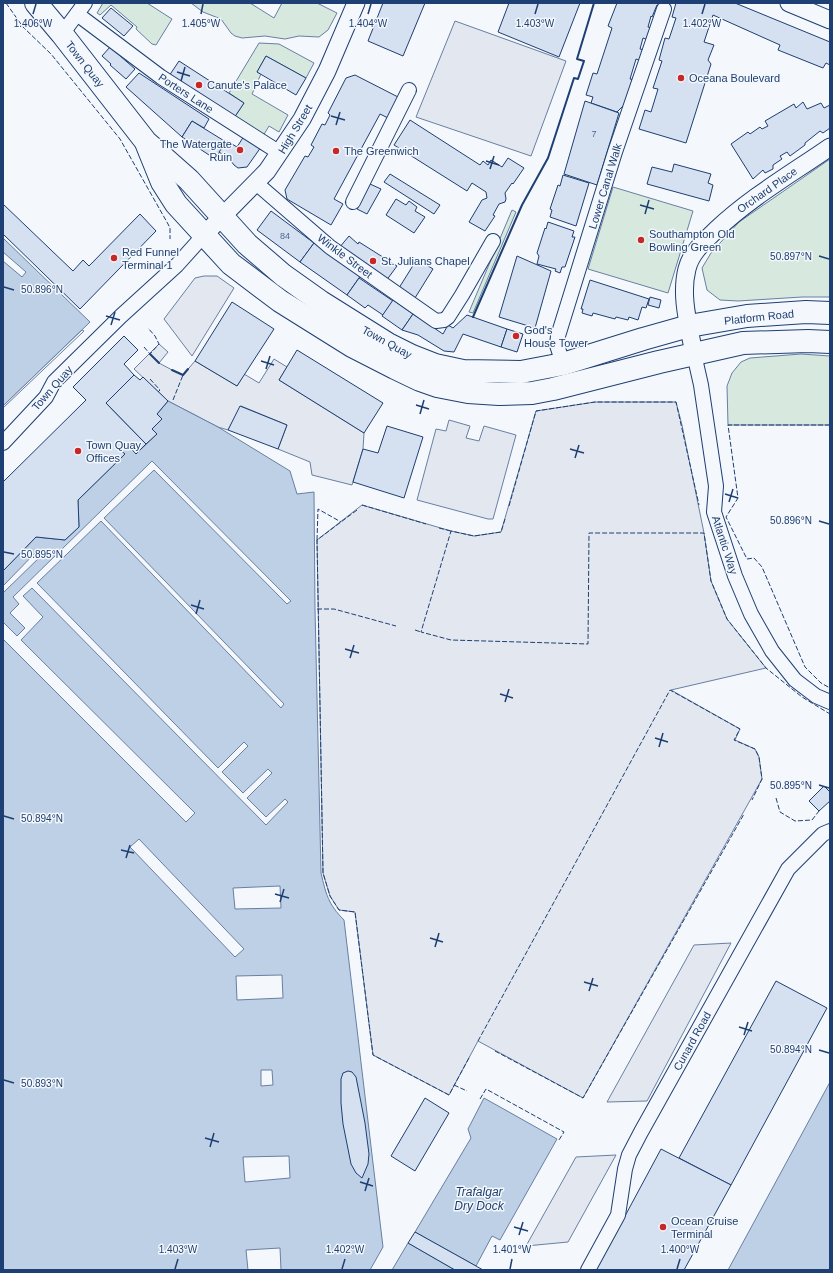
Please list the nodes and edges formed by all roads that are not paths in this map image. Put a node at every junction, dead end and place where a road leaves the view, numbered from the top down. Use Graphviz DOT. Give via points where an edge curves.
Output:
graph roads {
  1 [pos="356,3"];
  2 [pos="789,3"];
  3 [pos="38,4"];
  4 [pos="81,8"];
  5 [pos="664,9"];
  6 [pos="830,20"];
  7 [pos="62,34"];
  8 [pos="409,90"];
  9 [pos="146,142"];
  10 [pos="830,147"];
  11 [pos="280,153"];
  12 [pos="256,183"];
  13 [pos="352,202"];
  14 [pos="222,216"];
  15 [pos="204,234"];
  16 [pos="493,240"];
  17 [pos="830,314"];
  18 [pos="689,326"];
  19 [pos="830,342"];
  20 [pos="694,354"];
  21 [pos="563,364"];
  22 [pos="3,442"];
  23 [pos="830,702"];
  24 [pos="830,831"];
  25 [pos="588,1270"];
  1 -- 11 [label="street, High Street" via="327,71 306,112"];
  2 -- 6 [label="street"];
  3 -- 7 [label="main road, Town Quay"];
  4 -- 7 [label="street"];
  4 -- 11 [label="street, Porters Lane" via="161,77"];
  5 -- 21 [label="street, Lower Canal Walk" via="615,152 558,336 557,344"];
  7 -- 9 [label="main road, Town Quay"];
  8 -- 13 [label="street"];
  9 -- 14 [label="main road, Town Quay" via="179,170"];
  9 -- 15 [label="main road, Town Quay" via="162,182 176,204"];
  10 -- 18 [label="street, Orchard Place" via="732,215 701,244 687,268 685,293"];
  11 -- 12 [label="street, High Street"];
  12 -- 14 [label="street, High Street"];
  12 -- 16 [label="street, Winkle Street" via="330,247 432,319 440,321 448,317 452,311"];
  14 -- 15 [label="street, High Street"];
  14 -- 21 [label="main road, Town Quay" via="247,244 283,275 321,302 412,356 435,365 463,371 521,372"];
  15 -- 20 [label="main road, Town Quay" via="231,264 280,301 352,346 437,386 468,392 532,393"];
  15 -- 22 [label="street, Town Quay" via="177,265 54,382 46,397"];
  17 -- 18 [label="main road, Platform Road" via="806,312 747,316"];
  18 -- 20 [label="street, Orchard Place"];
  18 -- 21 [label="main road, Town Quay"];
  19 -- 20 [label="main road" via="742,343"];
  20 -- 23 [label="street, Atlantic Way" via="716,486 714,512 735,576 751,614 772,651 795,680 816,696"];
  24 -- 25 [label="street, Cunard Road" via="823,834 788,869 641,1132 625,1169 618,1215"];
}
